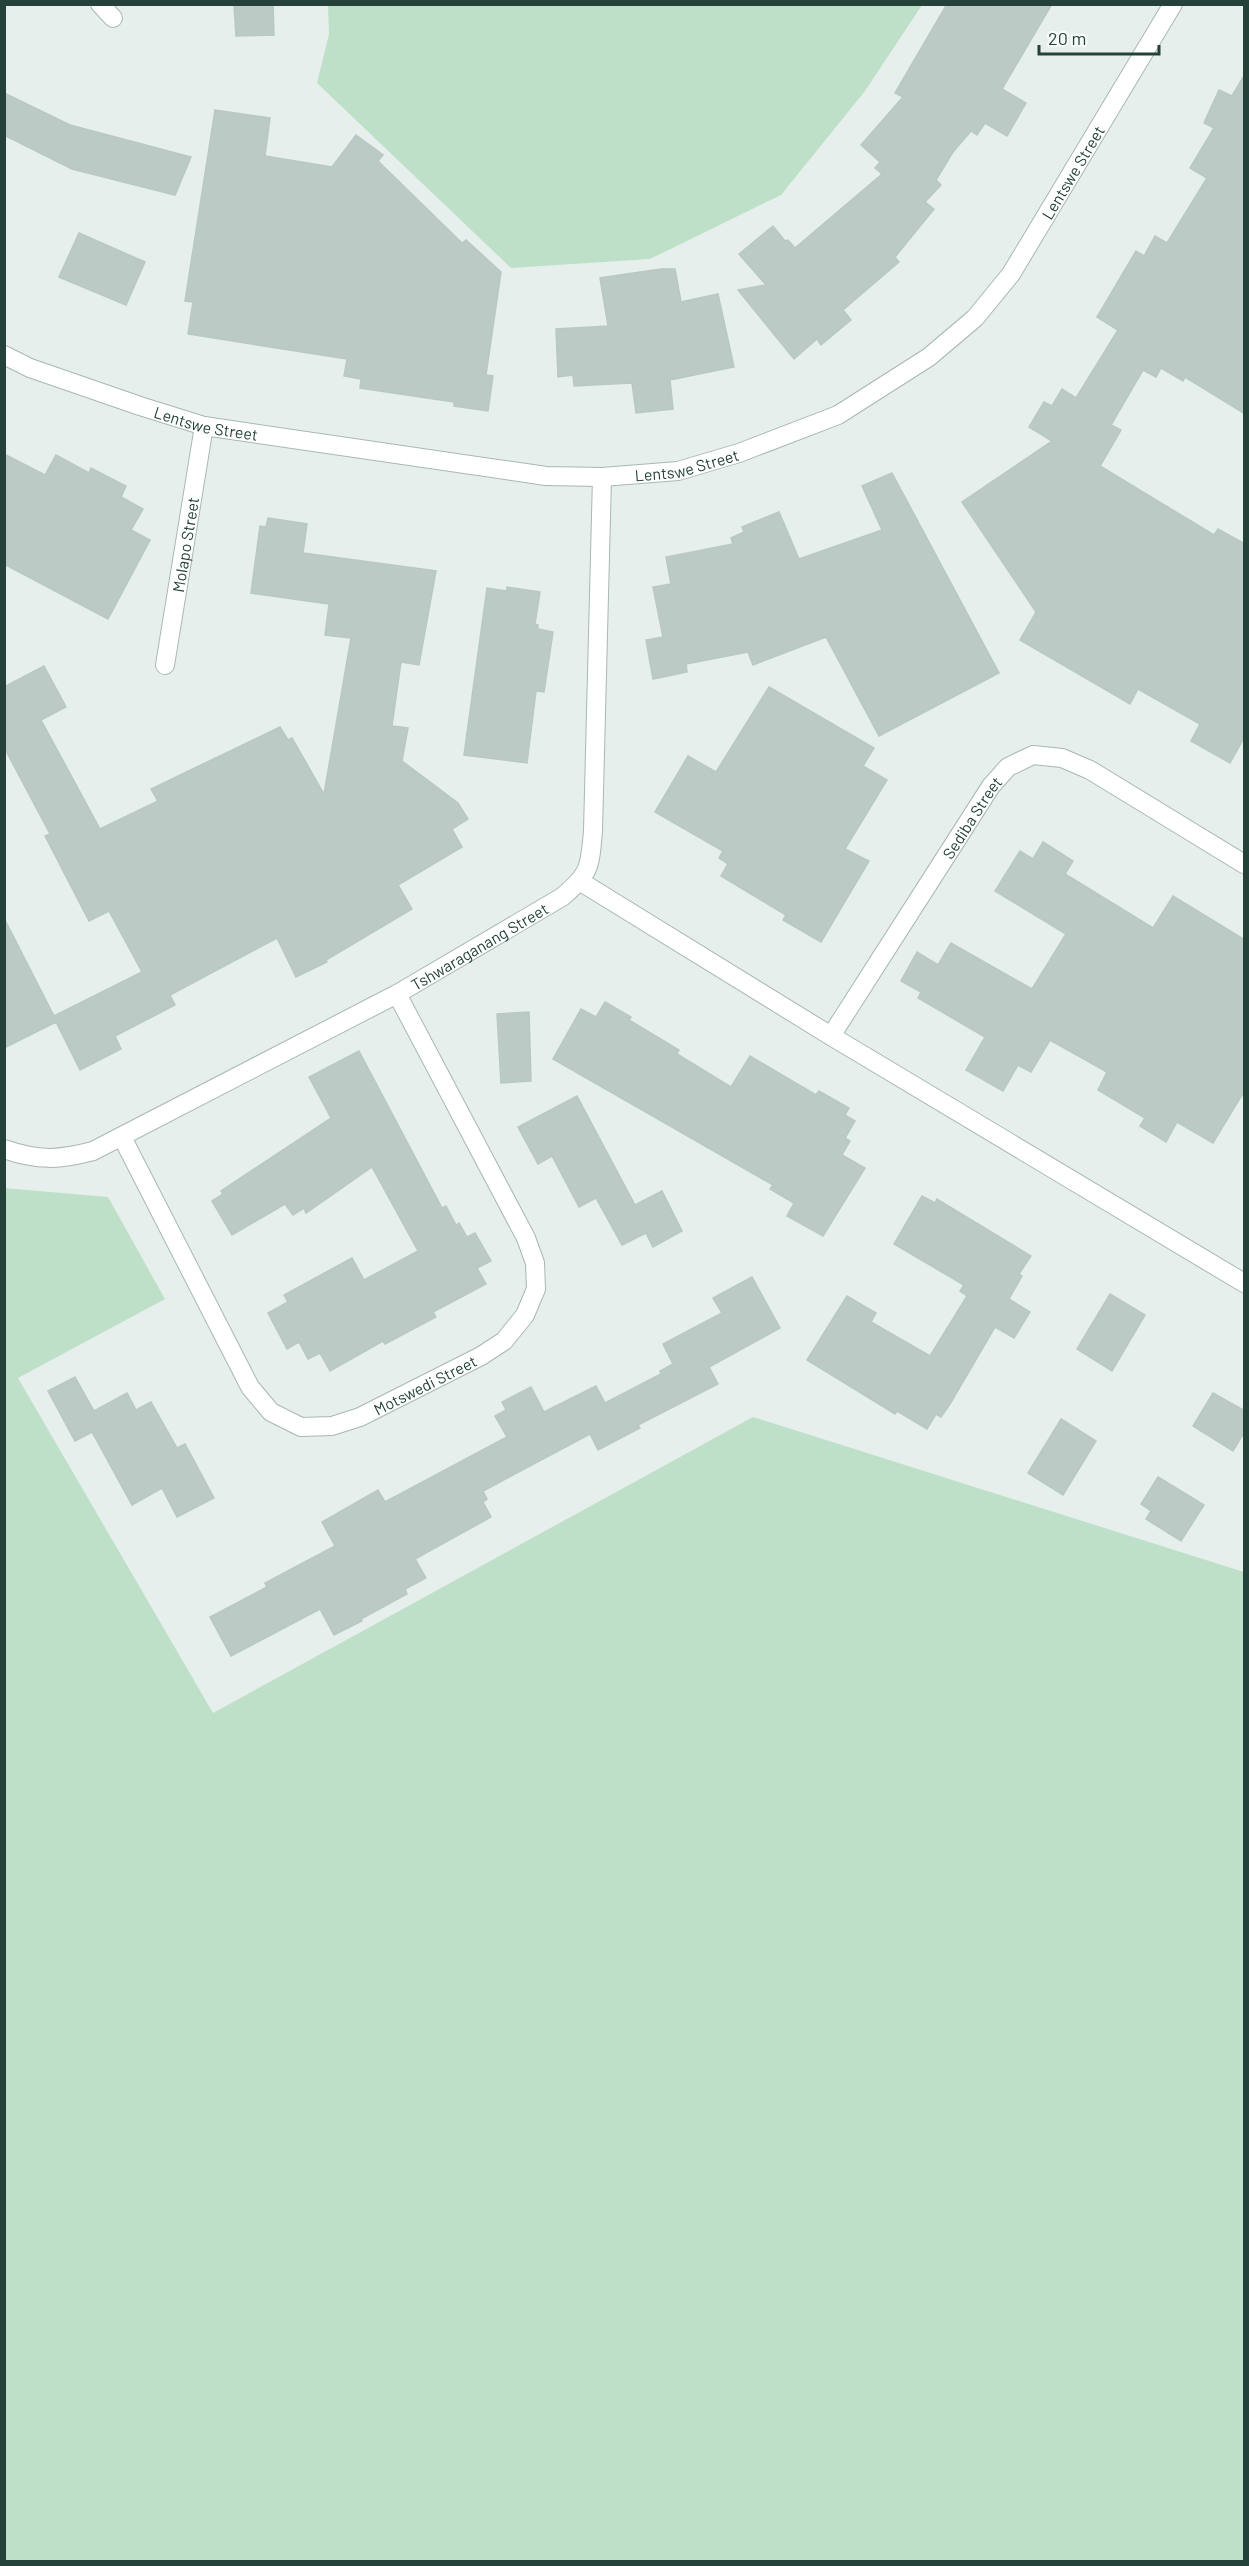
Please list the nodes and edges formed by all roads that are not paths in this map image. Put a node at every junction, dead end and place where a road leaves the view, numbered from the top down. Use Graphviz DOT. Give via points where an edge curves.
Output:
graph roads {
  1 [pos="100,4"];
  2 [pos="1173,4"];
  3 [pos="113,18"];
  4 [pos="4,355"];
  5 [pos="204,426"];
  6 [pos="602,477"];
  7 [pos="165,664"];
  8 [pos="1245,864"];
  9 [pos="581,882"];
  10 [pos="397,994"];
  11 [pos="831,1036"];
  12 [pos="122,1137"];
  13 [pos="4,1149"];
  14 [pos="1245,1283"];
  1 -- 3 [label="street"];
  2 -- 6 [label="street, Lentswe Street" via="1011,274 975,318 929,357 838,415 739,453 678,471"];
  4 -- 5 [label="street, Lentswe Street" via="41,372"];
  5 -- 6 [label="street, Lentswe Street" via="546,476"];
  5 -- 7 [label="street, Molapo Street"];
  6 -- 9 [label="street" via="593,831 591,860"];
  8 -- 11 [label="street, Sediba Street" via="1090,770 1062,758 1034,755 1008,767 992,786"];
  9 -- 10 [label="street, Tshwaraganang Street"];
  9 -- 11 [label="street"];
  10 -- 12 [label="street, Tshwaraganang Street"];
  10 -- 12 [label="street, Motswedi Street" via="526,1238 535,1263 536,1289 525,1315 504,1341 481,1356 360,1417 332,1426 301,1427 271,1412 250,1387"];
  11 -- 14 [label="street"];
  12 -- 13 [label="street, Tshwaraganang Street" via="64,1159 27,1157"];
}
